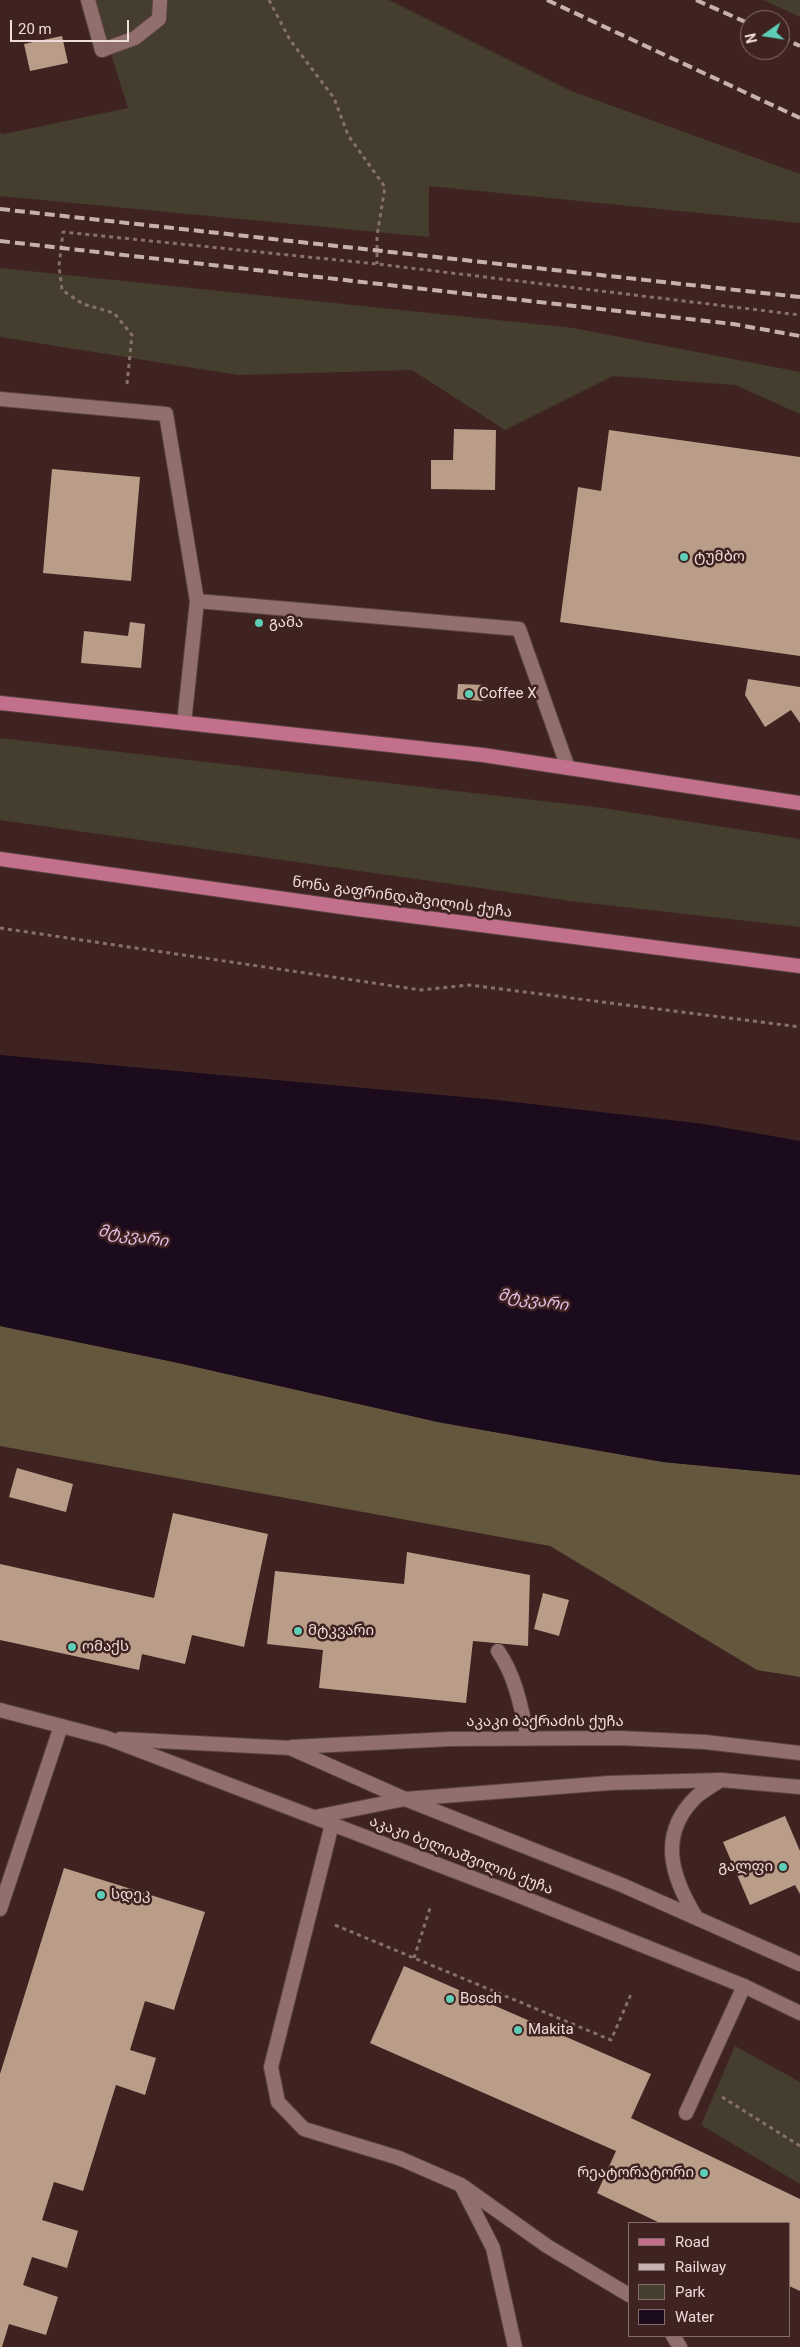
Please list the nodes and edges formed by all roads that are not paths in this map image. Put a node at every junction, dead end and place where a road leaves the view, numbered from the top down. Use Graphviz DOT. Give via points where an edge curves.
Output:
graph roads {
  1 [pos="88,0"];
  2 [pos="160,0"];
  3 [pos="0,399"];
  4 [pos="197,601"];
  5 [pos="0,703"];
  6 [pos="184,723"];
  7 [pos="568,768"];
  8 [pos="800,803"];
  9 [pos="0,859"];
  10 [pos="800,966"];
  11 [pos="498,1651"];
  12 [pos="0,1710"];
  13 [pos="61,1726"];
  14 [pos="107,1738"];
  15 [pos="528,1738"];
  16 [pos="290,1748"];
  17 [pos="800,1753"];
  18 [pos="721,1780"];
  19 [pos="800,1786"];
  20 [pos="405,1799"];
  21 [pos="315,1817"];
  22 [pos="332,1824"];
  23 [pos="0,1909"];
  24 [pos="696,1918"];
  25 [pos="800,1964"];
  26 [pos="744,1986"];
  27 [pos="800,2013"];
  28 [pos="686,2113"];
  29 [pos="461,2185"];
  30 [pos="628,2294"];
  31 [pos="515,2347"];
  1 -- 2 [label="main road" via="102,50 135,38 159,19"];
  3 -- 4 [label="main road" via="166,414"];
  4 -- 6 [label="main road"];
  4 -- 7 [label="main road" via="519,629"];
  5 -- 6 [label="main road"];
  6 -- 7 [label="main road" via="483,755"];
  7 -- 8 [label="main road"];
  9 -- 10 [label="main road, ნონა გაფრინდაშვილის ქუჩა"];
  11 -- 15 [label="main road" via="516,1691"];
  12 -- 13 [label="main road, აკაკი ბელიაშვილის ქუჩა"];
  13 -- 14 [label="main road, აკაკი ბელიაშვილის ქუჩა"];
  13 -- 23 [label="main road"];
  14 -- 16 [label="main road, აკაკი ბელიაშვილის ქუჩა"];
  14 -- 21 [label="main road, აკაკი ბელიაშვილის ქუჩა"];
  15 -- 16 [label="main road, აკაკი ბაქრაძის ქუჩა"];
  15 -- 17 [label="main road, აკაკი ბაქრაძის ქუჩა" via="705,1742"];
  16 -- 20 [label="main road, აკაკი ბელიაშვილის ქუჩა"];
  18 -- 19 [label="main road"];
  18 -- 20 [label="main road" via="609,1783"];
  18 -- 24 [label="main road" via="696,1797 680,1819 672,1841 673,1868 681,1893"];
  20 -- 21 [label="main road"];
  20 -- 24 [label="main road, აკაკი ბელიაშვილის ქუჩა" via="622,1885"];
  21 -- 22 [label="main road, აკაკი ბელიაშვილის ქუჩა"];
  22 -- 26 [label="main road, აკაკი ბელიაშვილის ქუჩა"];
  22 -- 29 [label="main road" via="272,2067 278,2102 304,2129 399,2158"];
  24 -- 25 [label="main road, აკაკი ბელიაშვილის ქუჩა"];
  26 -- 27 [label="main road, აკაკი ბელიაშვილის ქუჩა"];
  26 -- 28 [label="main road"];
  29 -- 30 [label="main road" via="547,2246"];
  29 -- 31 [label="main road" via="493,2248"];
}
